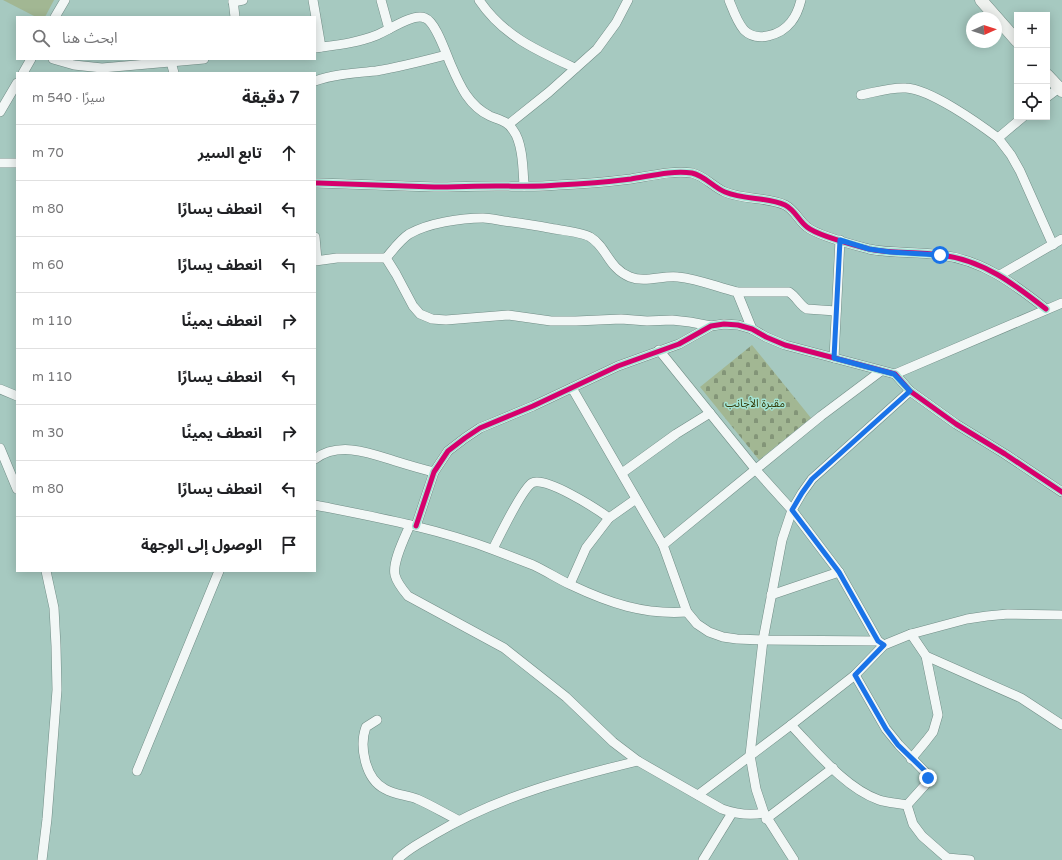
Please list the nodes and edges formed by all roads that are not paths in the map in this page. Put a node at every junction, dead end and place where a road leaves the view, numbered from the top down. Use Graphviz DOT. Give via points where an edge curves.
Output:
graph roads {
  1 [pos="65,0"];
  2 [pos="243,0"];
  3 [pos="313,0"];
  4 [pos="381,0"];
  5 [pos="479,0"];
  6 [pos="628,0"];
  7 [pos="729,0"];
  8 [pos="802,0"];
  9 [pos="981,0"];
  10 [pos="233,1"];
  11 [pos="56,16"];
  12 [pos="236,16"];
  13 [pos="315,16"];
  14 [pos="316,28"];
  15 [pos="390,29"];
  16 [pos="1014,38"];
  17 [pos="318,47"];
  18 [pos="446,55"];
  19 [pos="30,60"];
  20 [pos="57,60"];
  21 [pos="193,60"];
  22 [pos="170,62"];
  23 [pos="575,68"];
  24 [pos="24,72"];
  25 [pos="174,72"];
  26 [pos="1050,77"];
  27 [pos="316,81"];
  28 [pos="16,85"];
  29 [pos="1060,89"];
  30 [pos="861,95"];
  31 [pos="1050,95"];
  32 [pos="0,112"];
  33 [pos="1019,120"];
  34 [pos="509,124"];
  35 [pos="998,138"];
  36 [pos="0,163"];
  37 [pos="16,163"];
  38 [pos="316,183"];
  39 [pos="524,186"];
  40 [pos="1062,239"];
  41 [pos="840,240"];
  42 [pos="1053,245"];
  43 [pos="386,258"];
  44 [pos="316,261"];
  45 [pos="1000,275"];
  46 [pos="737,292"];
  47 [pos="1062,304"];
  48 [pos="1046,309"];
  49 [pos="836,311"];
  50 [pos="711,326"];
  51 [pos="752,329"];
  52 [pos="659,350"];
  53 [pos="834,358"];
  54 [pos="881,371"];
  55 [pos="894,374"];
  56 [pos="0,388"];
  57 [pos="572,388"];
  58 [pos="910,391"];
  59 [pos="16,396"];
  60 [pos="710,413"];
  61 [pos="0,448"];
  62 [pos="316,458"];
  63 [pos="756,470"];
  64 [pos="434,472"];
  65 [pos="622,473"];
  66 [pos="16,487"];
  67 [pos="1062,492"];
  68 [pos="636,499"];
  69 [pos="316,505"];
  70 [pos="792,510"];
  71 [pos="609,518"];
  72 [pos="413,525"];
  73 [pos="663,546"];
  74 [pos="492,549"];
  75 [pos="46,572"];
  76 [pos="219,572"];
  77 [pos="839,572"];
  78 [pos="570,584"];
  79 [pos="771,595"];
  80 [pos="687,612"];
  81 [pos="1062,615"];
  82 [pos="911,634"];
  83 [pos="763,640"];
  84 [pos="881,643"];
  85 [pos="926,656"];
  86 [pos="855,675"];
  87 [pos="377,720"];
  88 [pos="1062,725"];
  89 [pos="791,726"];
  90 [pos="750,755"];
  91 [pos="911,759"];
  92 [pos="638,761"];
  93 [pos="833,768"];
  94 [pos="137,771"];
  95 [pos="698,794"];
  96 [pos="907,805"];
  97 [pos="732,812"];
  98 [pos="765,816"];
  99 [pos="458,820"];
  100 [pos="781,841"];
  101 [pos="947,859"];
  102 [pos="42,860"];
  103 [pos="397,860"];
  104 [pos="702,860"];
  105 [pos="787,860"];
  106 [pos="794,860"];
  107 [pos="970,860"];
  1 -- 11 [label="street"];
  2 -- 10 [label="street"];
  3 -- 13 [label="street"];
  4 -- 15 [label="street"];
  5 -- 23 [label="street" via="487,12 517,39"];
  6 -- 23 [label="street" via="608,35 597,49"];
  7 -- 8 [label="street" via="735,16 745,30 753,36 767,36 790,23"];
  9 -- 16 [label="street"];
  10 -- 12 [label="street"];
  14 -- 17 [label="street"];
  15 -- 17 [label="street" via="363,40"];
  15 -- 18 [label="street" via="409,20 426,18 434,27"];
  18 -- 27 [label="street" via="409,65"];
  18 -- 34 [label="street" via="460,86 473,104 490,116"];
  19 -- 24 [label="street"];
  20 -- 22 [label="street" via="102,68"];
  21 -- 22 [label="street"];
  22 -- 25 [label="street"];
  23 -- 34 [label="street"];
  26 -- 29 [label="street"];
  28 -- 32 [label="street"];
  29 -- 31 [label="street"];
  30 -- 35 [label="street" via="890,88 908,88 923,92 980,124"];
  33 -- 35 [label="street"];
  34 -- 39 [label="street" via="519,146"];
  35 -- 42 [label="street" via="1020,171"];
  36 -- 37 [label="street"];
  38 -- 39 [label="street" via="435,187"];
  39 -- 41 [label="street" via="607,182 690,173 700,175 725,192 786,206 814,232"];
  40 -- 42 [label="street"];
  41 -- 45 [label="street" via="869,249 961,258"];
  41 -- 49 [label="street"];
  42 -- 45 [label="street"];
  43 -- 44 [label="street" via="358,257"];
  43 -- 46 [label="street" via="398,243 421,228 483,218 588,236 600,246 619,271 631,277 679,277"];
  43 -- 50 [label="street" via="413,306 420,314 432,319 508,315 551,321 621,318 672,320"];
  45 -- 48 [label="street"];
  46 -- 49 [label="street" via="784,292 794,295 807,310"];
  46 -- 51 [label="street"];
  47 -- 48 [label="street"];
  48 -- 55 [label="street"];
  49 -- 53 [label="street"];
  50 -- 51 [label="street" via="738,325"];
  50 -- 52 [label="street" via="679,344"];
  51 -- 53 [label="street" via="785,345"];
  52 -- 57 [label="street"];
  52 -- 60 [label="street"];
  53 -- 54 [label="street"];
  54 -- 55 [label="street"];
  54 -- 63 [label="street"];
  55 -- 58 [label="street"];
  56 -- 59 [label="street"];
  57 -- 64 [label="street" via="480,428 448,451"];
  57 -- 65 [label="street"];
  58 -- 67 [label="street" via="956,424"];
  58 -- 70 [label="street" via="812,479"];
  60 -- 63 [label="street"];
  60 -- 65 [label="street"];
  61 -- 66 [label="street"];
  62 -- 64 [label="street" via="335,450 348,449"];
  63 -- 70 [label="street"];
  63 -- 73 [label="street"];
  64 -- 72 [label="street"];
  65 -- 68 [label="street"];
  68 -- 71 [label="street"];
  68 -- 73 [label="street"];
  69 -- 72 [label="street"];
  70 -- 77 [label="street"];
  70 -- 79 [label="street" via="782,540"];
  71 -- 74 [label="street" via="579,498 541,482 534,482 520,498"];
  71 -- 78 [label="street" via="586,548"];
  72 -- 74 [label="street"];
  72 -- 92 [label="street" via="395,566 398,583 408,596 504,648 566,697 613,742"];
  73 -- 80 [label="street"];
  74 -- 78 [label="street"];
  75 -- 102 [label="street" via="54,608 56,690"];
  76 -- 94 [label="street"];
  77 -- 79 [label="street"];
  77 -- 84 [label="street"];
  78 -- 80 [label="street" via="603,599 639,610 667,614"];
  79 -- 83 [label="street"];
  80 -- 83 [label="street" via="697,624 709,632 723,637"];
  81 -- 82 [label="street" via="988,616"];
  82 -- 84 [label="street"];
  82 -- 85 [label="street"];
  83 -- 84 [label="street"];
  83 -- 90 [label="street"];
  84 -- 86 [label="street"];
  85 -- 88 [label="street" via="1021,698"];
  85 -- 91 [label="street" via="938,715 933,732"];
  86 -- 89 [label="street"];
  86 -- 91 [label="street" via="886,729"];
  87 -- 99 [label="street" via="366,727 363,742 368,768 374,780 384,789 419,800"];
  89 -- 90 [label="street"];
  89 -- 93 [label="street"];
  90 -- 95 [label="street"];
  90 -- 98 [label="street" via="756,789"];
  91 -- 96 [label="street" via="927,774 927,782"];
  92 -- 95 [label="street"];
  92 -- 99 [label="street" via="558,782"];
  93 -- 96 [label="street" via="867,795 881,801"];
  93 -- 98 [label="street"];
  95 -- 97 [label="street" via="722,809"];
  96 -- 101 [label="street" via="913,824"];
  97 -- 98 [label="street"];
  97 -- 104 [label="street"];
  98 -- 100 [label="street"];
  99 -- 103 [label="street" via="420,842"];
  100 -- 105 [label="street"];
  100 -- 106 [label="street"];
  101 -- 107 [label="street"];
}
